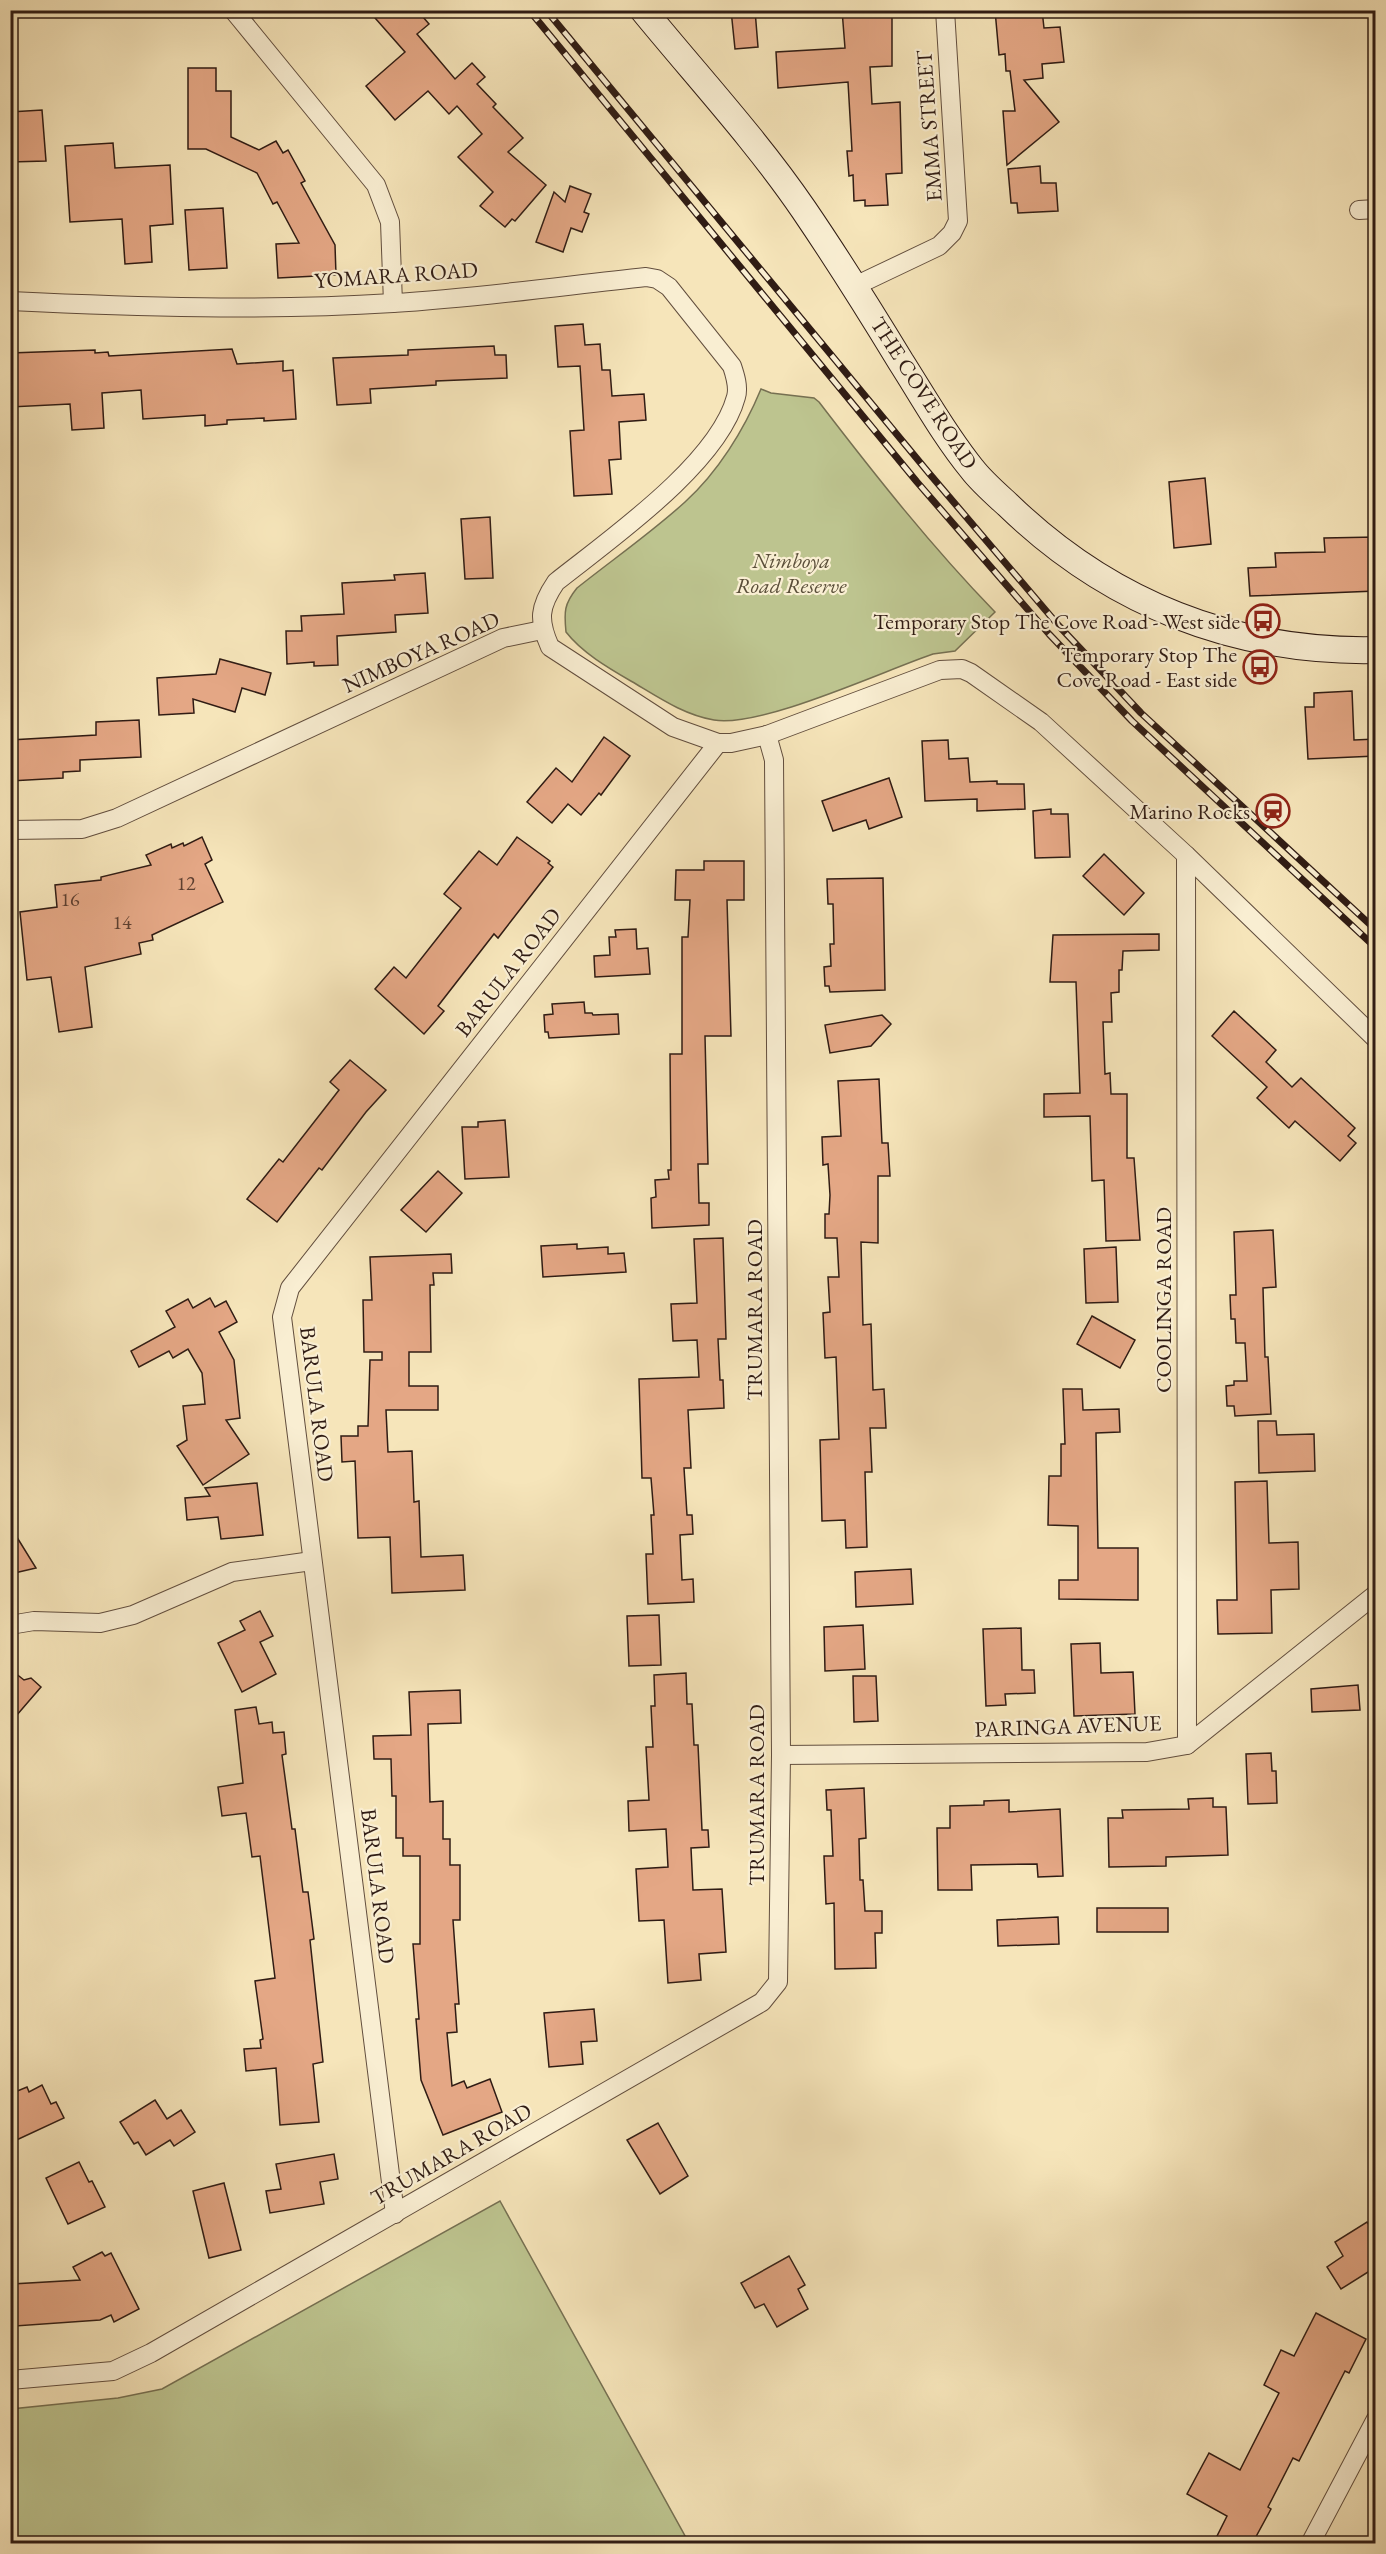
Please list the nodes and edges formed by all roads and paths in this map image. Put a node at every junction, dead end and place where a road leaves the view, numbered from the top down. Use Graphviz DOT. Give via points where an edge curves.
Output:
graph roads {
  1 [pos="233,10"];
  2 [pos="643,10"];
  3 [pos="945,10"];
  4 [pos="855,286"];
  5 [pos="10,301"];
  6 [pos="393,303"];
  7 [pos="542,630"];
  8 [pos="1376,650"];
  9 [pos="767,735"];
  10 [pos="718,743"];
  11 [pos="10,830"];
  12 [pos="1186,855"];
  13 [pos="1376,1040"];
  14 [pos="312,1561"];
  15 [pos="1376,1594"];
  16 [pos="10,1625"];
  17 [pos="1187,1745"];
  18 [pos="781,1755"];
  19 [pos="395,2214"];
  20 [pos="10,2380"];
  21 [pos="1376,2419"];
  22 [pos="1310,2544"];
  1 -- 6 [label="street" via="376,185 390,222"];
  2 -- 4 [label="street, THE COVE ROAD" via="795,198"];
  3 -- 4 [label="street, EMMA STREET" via="958,221 952,234 939,246"];
  4 -- 8 [label="street, THE COVE ROAD" via="945,433 973,471 1029,526 1071,559 1158,609 1222,633 1334,650"];
  5 -- 6 [label="street, YOMARA ROAD" via="238,306"];
  6 -- 7 [label="street, YOMARA ROAD" via="657,279 669,287 732,366 737,395 708,448 677,483 556,582 545,597"];
  7 -- 10 [label="street" via="550,647 572,663 673,727"];
  7 -- 11 [label="street, NIMBOYA ROAD" via="503,638 117,818 82,829"];
  9 -- 10 [label="street"];
  9 -- 12 [label="street" via="930,673 962,669 1041,722"];
  9 -- 18 [label="street, TRUMARA ROAD" via="774,760"];
  10 -- 14 [label="street, BARULA ROAD" via="290,1288 282,1317"];
  12 -- 13 [label="street"];
  12 -- 17 [label="street, COOLINGA ROAD"];
  14 -- 16 [label="street" via="232,1572 133,1615 100,1623 34,1621"];
  14 -- 19 [label="street, BARULA ROAD"];
  15 -- 17 [label="street, PARINGA AVENUE"];
  17 -- 18 [label="street, PARINGA AVENUE" via="1147,1752"];
  18 -- 19 [label="street, TRUMARA ROAD" via="778,1982 762,2002"];
  19 -- 20 [label="street, TRUMARA ROAD" via="113,2371"];
  21 -- 22 [label="street"];
}
